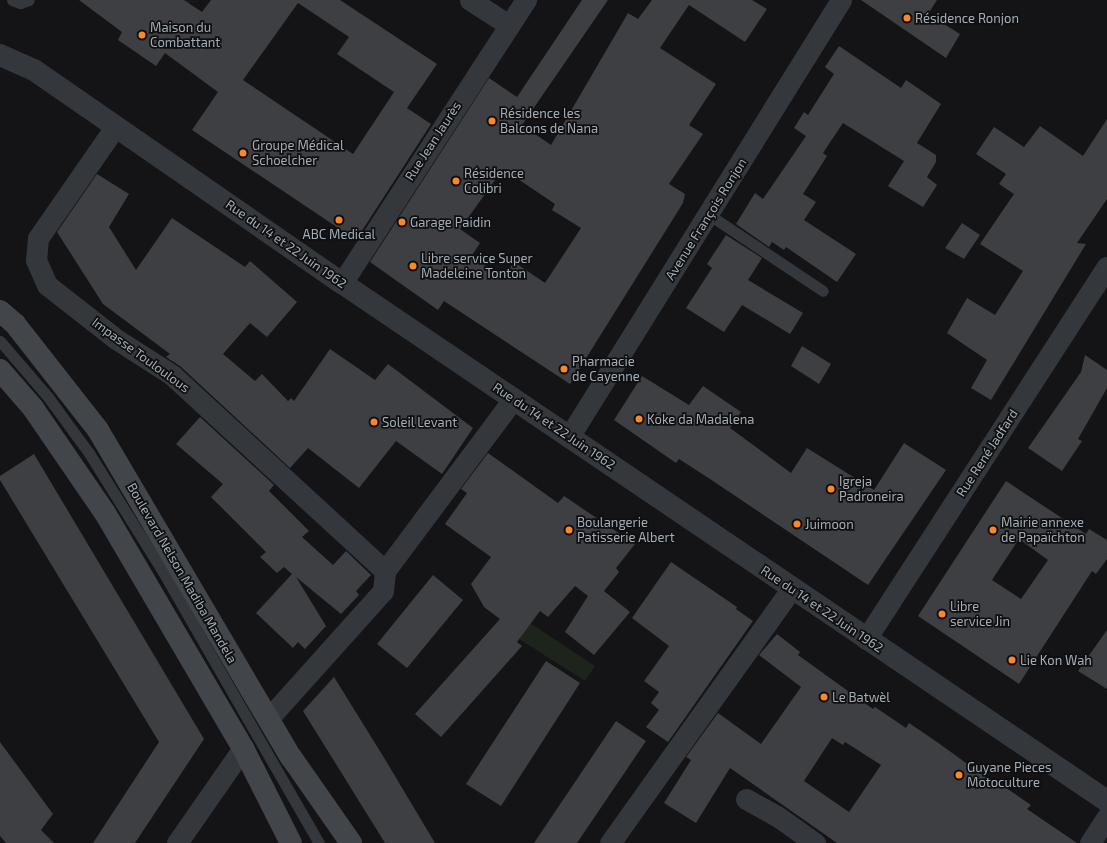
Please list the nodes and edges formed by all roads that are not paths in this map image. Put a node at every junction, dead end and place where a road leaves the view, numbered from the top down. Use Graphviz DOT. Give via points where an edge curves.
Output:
graph roads {
  1 [pos="12,0"];
  2 [pos="29,0"];
  3 [pos="470,0"];
  4 [pos="526,0"];
  5 [pos="841,0"];
  6 [pos="509,25"];
  7 [pos="0,54"];
  8 [pos="115,126"];
  9 [pos="708,214"];
  10 [pos="1107,267"];
  11 [pos="342,283"];
  12 [pos="823,291"];
  13 [pos="0,311"];
  14 [pos="0,341"];
  15 [pos="0,370"];
  16 [pos="513,398"];
  17 [pos="569,437"];
  18 [pos="385,570"];
  19 [pos="792,588"];
  20 [pos="866,639"];
  21 [pos="268,719"];
  22 [pos="244,748"];
  23 [pos="746,799"];
  24 [pos="1107,800"];
  25 [pos="1107,817"];
  26 [pos="177,843"];
  27 [pos="291,843"];
  28 [pos="319,843"];
  29 [pos="351,843"];
  30 [pos="610,843"];
  31 [pos="815,843"];
  32 [pos="1090,843"];
  1 -- 2 [label="lane" via="20,3"];
  3 -- 6 [label="street"];
  4 -- 6 [label="street, Rue Jean Jaurès"];
  5 -- 9 [label="street, Avenue François Ronjon"];
  6 -- 11 [label="street, Rue Jean Jaurès"];
  7 -- 8 [label="street, Rue du 14 et 22 Juin 1962" via="34,70"];
  8 -- 11 [label="street, Rue du 14 et 22 Juin 1962"];
  8 -- 18 [label="street, Impasse Touloulous" via="38,238 36,260 47,284 116,339 172,375"];
  9 -- 12 [label="lane"];
  9 -- 17 [label="street, Avenue François Ronjon"];
  10 -- 20 [label="street, Rue René Jadfard"];
  11 -- 16 [label="street, Rue du 14 et 22 Juin 1962"];
  13 -- 21 [label="main road, Boulevard Nelson Madiba Mandela" via="15,324 98,430"];
  14 -- 28 [label="lane" via="48,397 89,453 163,572"];
  15 -- 22 [label="main road" via="33,408 105,513"];
  16 -- 17 [label="street, Rue du 14 et 22 Juin 1962"];
  16 -- 18 [label="street"];
  17 -- 19 [label="street, Rue du 14 et 22 Juin 1962"];
  18 -- 21 [label="street" via="383,591"];
  19 -- 20 [label="street, Rue du 14 et 22 Juin 1962"];
  19 -- 30 [label="street"];
  20 -- 24 [label="street, Rue du 14 et 22 Juin 1962"];
  21 -- 29 [label="main road, Boulevard Nelson Madiba Mandela"];
  22 -- 26 [label="street"];
  22 -- 27 [label="main road"];
  23 -- 31 [label="street" via="777,816"];
  25 -- 32 [label="street"];
}
